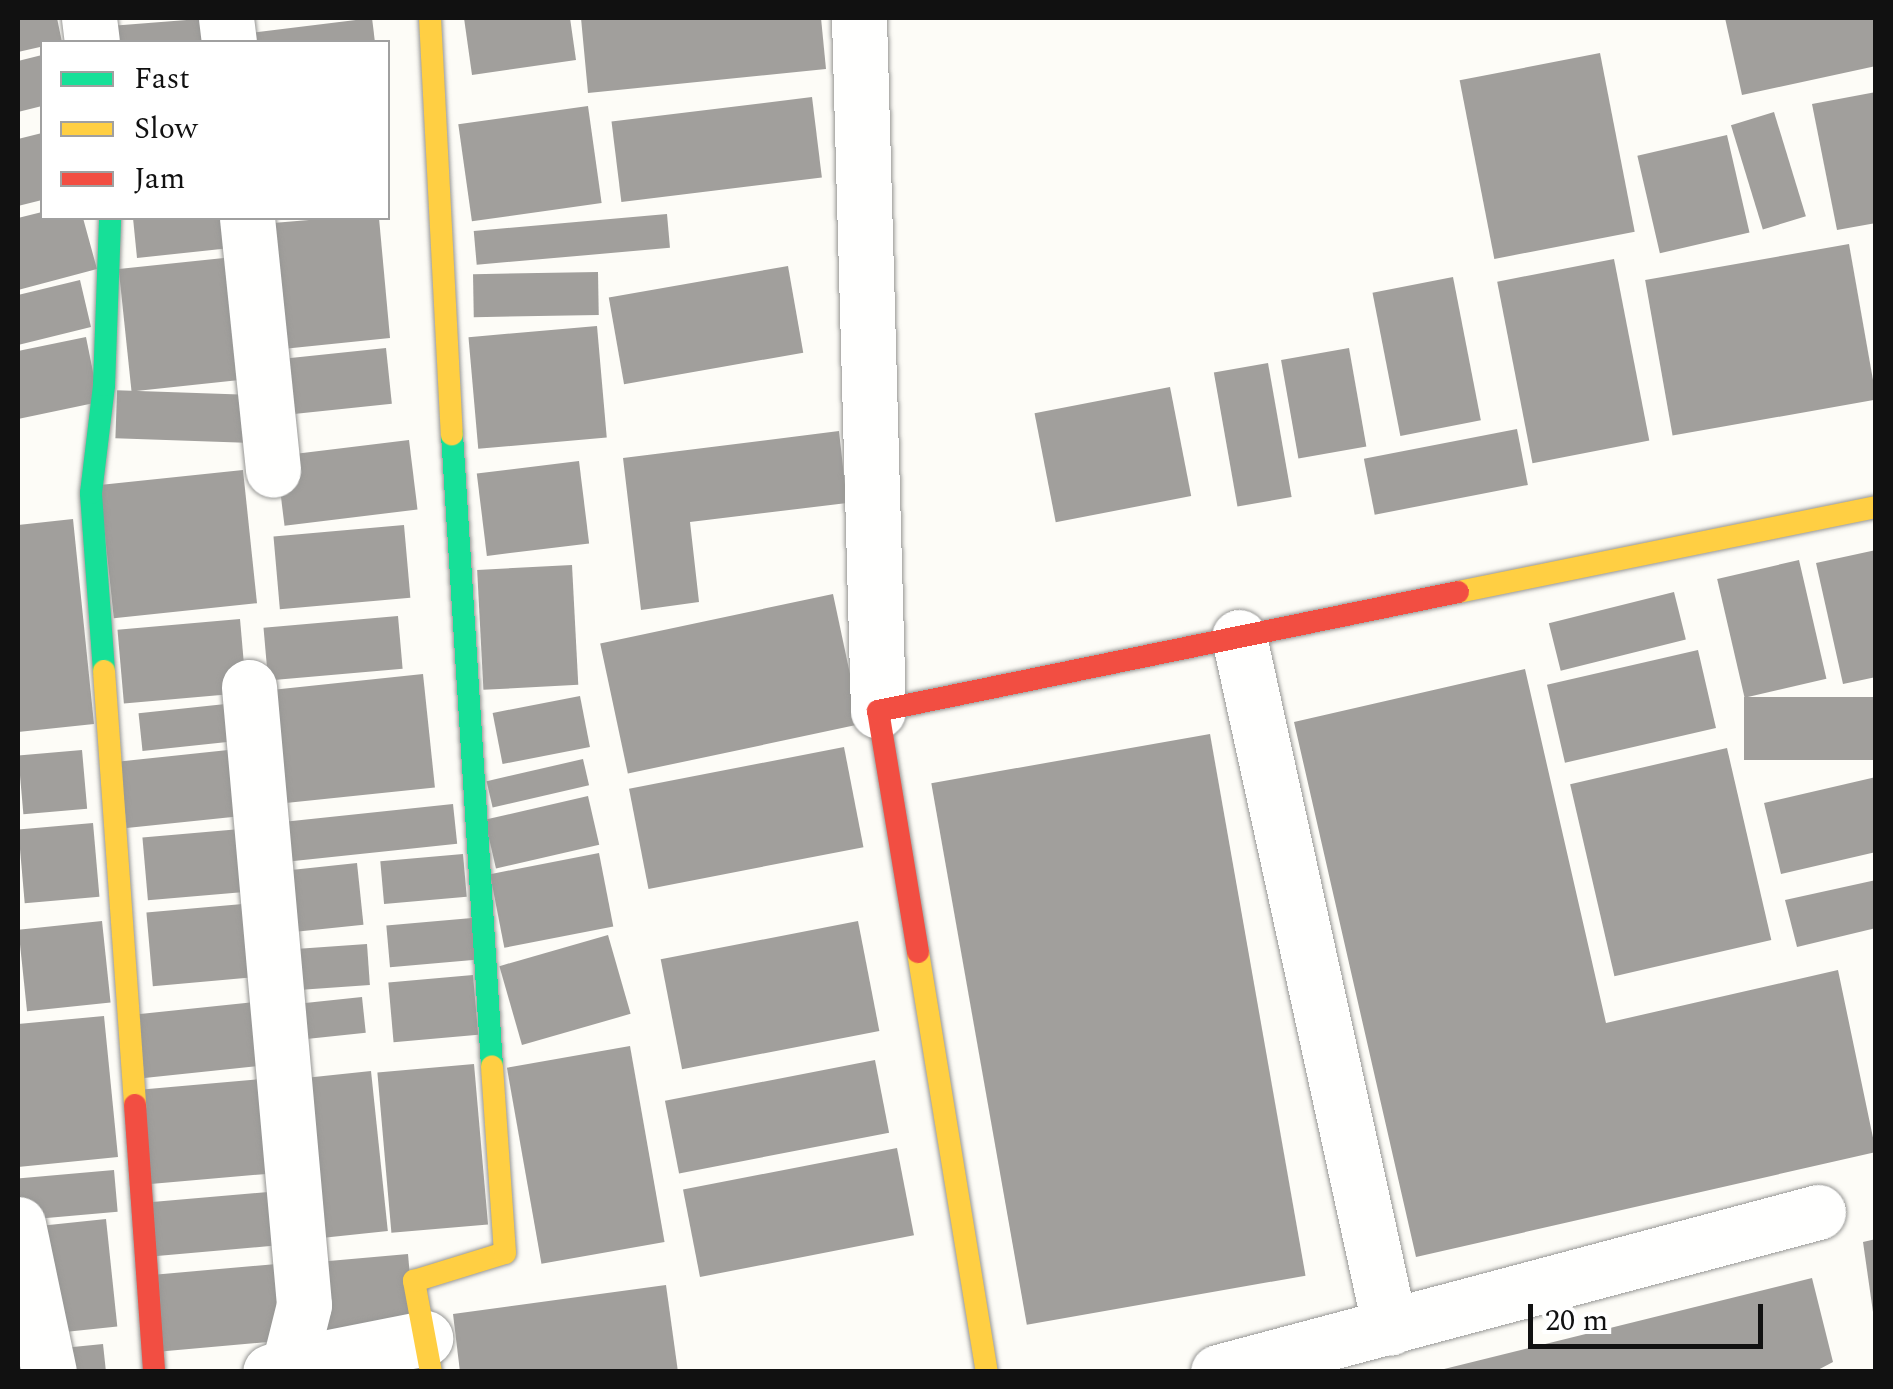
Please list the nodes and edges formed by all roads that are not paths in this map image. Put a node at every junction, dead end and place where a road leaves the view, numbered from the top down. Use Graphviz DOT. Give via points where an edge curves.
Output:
graph roads {
  1 [pos="430,18"];
  2 [pos="859,18"];
  3 [pos="110,220"];
  4 [pos="247,220"];
  5 [pos="274,470"];
  6 [pos="1876,507"];
  7 [pos="1239,638"];
  8 [pos="249,687"];
  9 [pos="878,711"];
  10 [pos="1818,1212"];
  11 [pos="18,1224"];
  12 [pos="1390,1328"];
  13 [pos="428,1355"];
  14 [pos="280,1368"];
  15 [pos="49,1372"];
  16 [pos="154,1372"];
  17 [pos="987,1372"];
  18 [pos="1218,1372"];
  1 -- 13 [label="street" via="505,1253 414,1281"];
  2 -- 9 [label="street"];
  3 -- 16 [label="street" via="104,384 91,493"];
  4 -- 5 [label="street"];
  6 -- 7 [label="street"];
  7 -- 9 [label="street"];
  7 -- 12 [label="street"];
  8 -- 14 [label="street" via="304,1305"];
  9 -- 17 [label="street"];
  10 -- 12 [label="street"];
  11 -- 15 [label="street"];
  12 -- 18 [label="street"];
  13 -- 14 [label="street"];
}
